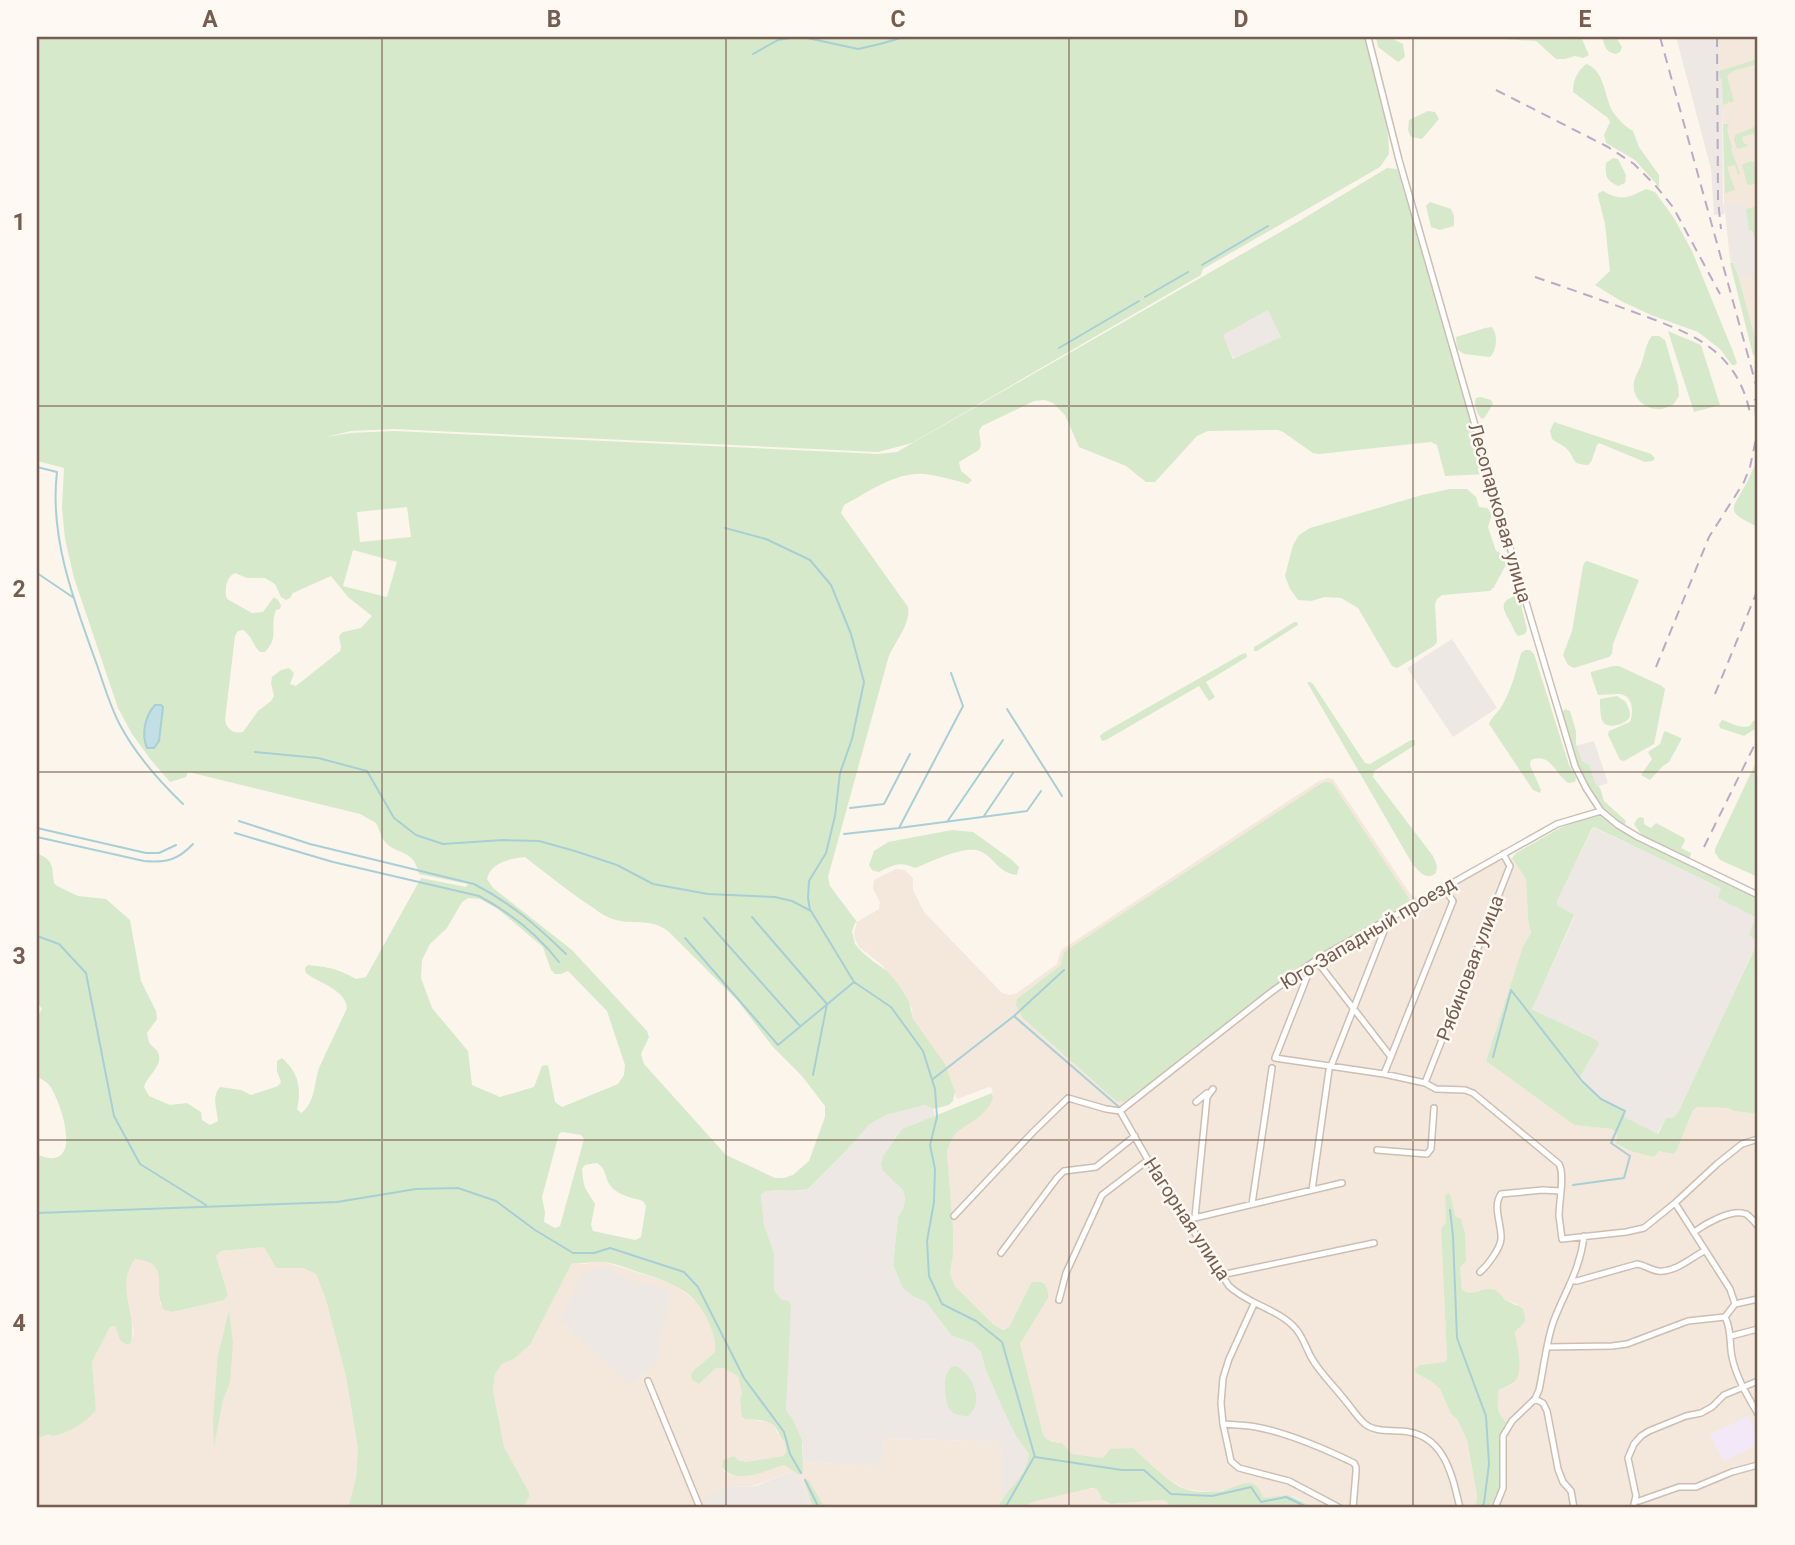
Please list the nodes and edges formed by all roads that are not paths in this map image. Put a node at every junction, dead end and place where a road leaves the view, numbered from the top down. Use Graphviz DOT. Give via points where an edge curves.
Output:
graph roads {
  1 [pos="1368,37"];
  2 [pos="1601,811"];
  3 [pos="1503,854"];
  4 [pos="1443,887"];
  5 [pos="1758,895"];
  6 [pos="1385,921"];
  7 [pos="1316,960"];
  8 [pos="1354,1009"];
  9 [pos="1391,1057"];
  10 [pos="1272,1068"];
  11 [pos="1330,1068"];
  12 [pos="1384,1074"];
  13 [pos="1426,1083"];
  14 [pos="1196,1102"];
  15 [pos="1434,1108"];
  16 [pos="1120,1111"];
  17 [pos="1135,1136"];
  18 [pos="1758,1139"];
  19 [pos="1377,1150"];
  20 [pos="1148,1160"];
  21 [pos="1342,1183"];
  22 [pos="1312,1190"];
  23 [pos="1560,1191"];
  24 [pos="1675,1203"];
  25 [pos="1252,1204"];
  26 [pos="954,1216"];
  27 [pos="1195,1217"];
  28 [pos="1186,1220"];
  29 [pos="1758,1226"];
  30 [pos="1694,1233"];
  31 [pos="1584,1236"];
  32 [pos="1374,1243"];
  33 [pos="1704,1251"];
  34 [pos="1001,1253"];
  35 [pos="1480,1272"];
  36 [pos="1221,1275"];
  37 [pos="1572,1281"];
  38 [pos="1758,1299"];
  39 [pos="1059,1300"];
  40 [pos="1254,1304"];
  41 [pos="1735,1304"];
  42 [pos="1726,1317"];
  43 [pos="1758,1329"];
  44 [pos="1731,1336"];
  45 [pos="1547,1347"];
  46 [pos="648,1381"];
  47 [pos="1758,1381"];
  48 [pos="1743,1387"];
  49 [pos="1535,1399"];
  50 [pos="1758,1415"];
  51 [pos="1223,1424"];
  52 [pos="1758,1465"];
  53 [pos="1636,1500"];
  54 [pos="700,1508"];
  55 [pos="1339,1508"];
  56 [pos="1353,1508"];
  57 [pos="1460,1508"];
  58 [pos="1495,1508"];
  59 [pos="1574,1508"];
  60 [pos="1633,1508"];
  1 -- 2 [label="street, Лесопарковая улица" via="1547,673 1575,766"];
  2 -- 3 [label="street, Юго-Западный проезд" via="1557,824"];
  2 -- 5 [label="street, Лесопарковая улица" via="1638,837"];
  3 -- 4 [label="street, Юго-Западный проезд"];
  3 -- 13 [label="street, Рябиновая улица" via="1510,866"];
  4 -- 6 [label="street, Юго-Западный проезд"];
  4 -- 9 [label="street" via="1453,901"];
  6 -- 7 [label="street, Юго-Западный проезд"];
  6 -- 8 [label="street"];
  7 -- 8 [label="street"];
  7 -- 11 [label="street" via="1275,1058"];
  7 -- 16 [label="street, Юго-Западный проезд"];
  8 -- 9 [label="street"];
  8 -- 11 [label="street"];
  9 -- 12 [label="street"];
  10 -- 25 [label="street"];
  11 -- 12 [label="street"];
  11 -- 22 [label="street"];
  12 -- 13 [label="street"];
  13 -- 23 [label="street" via="1436,1089 1473,1093 1559,1164"];
  14 -- 27 [label="street" via="1213,1088 1207,1097"];
  15 -- 19 [label="street" via="1429,1152"];
  16 -- 17 [label="street, Нагорная улица"];
  16 -- 26 [label="street" via="1068,1098"];
  17 -- 20 [label="street, Нагорная улица"];
  17 -- 34 [label="street" via="1096,1167 1065,1171"];
  18 -- 24 [label="street" via="1742,1144"];
  20 -- 28 [label="street, Нагорная улица"];
  20 -- 39 [label="street" via="1102,1195 1066,1273"];
  21 -- 22 [label="street"];
  22 -- 25 [label="street"];
  23 -- 31 [label="street" via="1562,1239"];
  23 -- 35 [label="street" via="1501,1194 1501,1241"];
  24 -- 30 [label="street"];
  24 -- 31 [label="street" via="1644,1228"];
  25 -- 27 [label="street"];
  27 -- 28 [label="street"];
  28 -- 36 [label="street, Нагорная улица"];
  29 -- 30 [label="street" via="1741,1213 1716,1219"];
  30 -- 33 [label="street"];
  31 -- 37 [label="street"];
  32 -- 36 [label="street"];
  33 -- 37 [label="street" via="1669,1270 1637,1264"];
  33 -- 41 [label="street"];
  36 -- 40 [label="street, Нагорная улица"];
  37 -- 45 [label="street"];
  38 -- 41 [label="street"];
  40 -- 51 [label="street" via="1223,1377"];
  40 -- 57 [label="street, Нагорная улица" via="1295,1328 1312,1360 1365,1424 1416,1433 1434,1443 1447,1462"];
  41 -- 42 [label="street"];
  42 -- 44 [label="street"];
  42 -- 45 [label="street" via="1688,1321 1612,1346"];
  43 -- 44 [label="street"];
  44 -- 48 [label="street" via="1732,1358"];
  45 -- 49 [label="street"];
  46 -- 54 [label="street"];
  47 -- 48 [label="street"];
  48 -- 50 [label="street"];
  48 -- 53 [label="street" via="1700,1413 1641,1436 1628,1458"];
  49 -- 58 [label="street" via="1503,1436 1503,1488"];
  49 -- 59 [label="street" via="1546,1411 1558,1469 1571,1491"];
  51 -- 55 [label="street" via="1234,1466 1289,1481"];
  51 -- 56 [label="street" via="1268,1429 1354,1463"];
  52 -- 53 [label="street" via="1696,1487 1679,1487"];
  53 -- 60 [label="street"];
}
